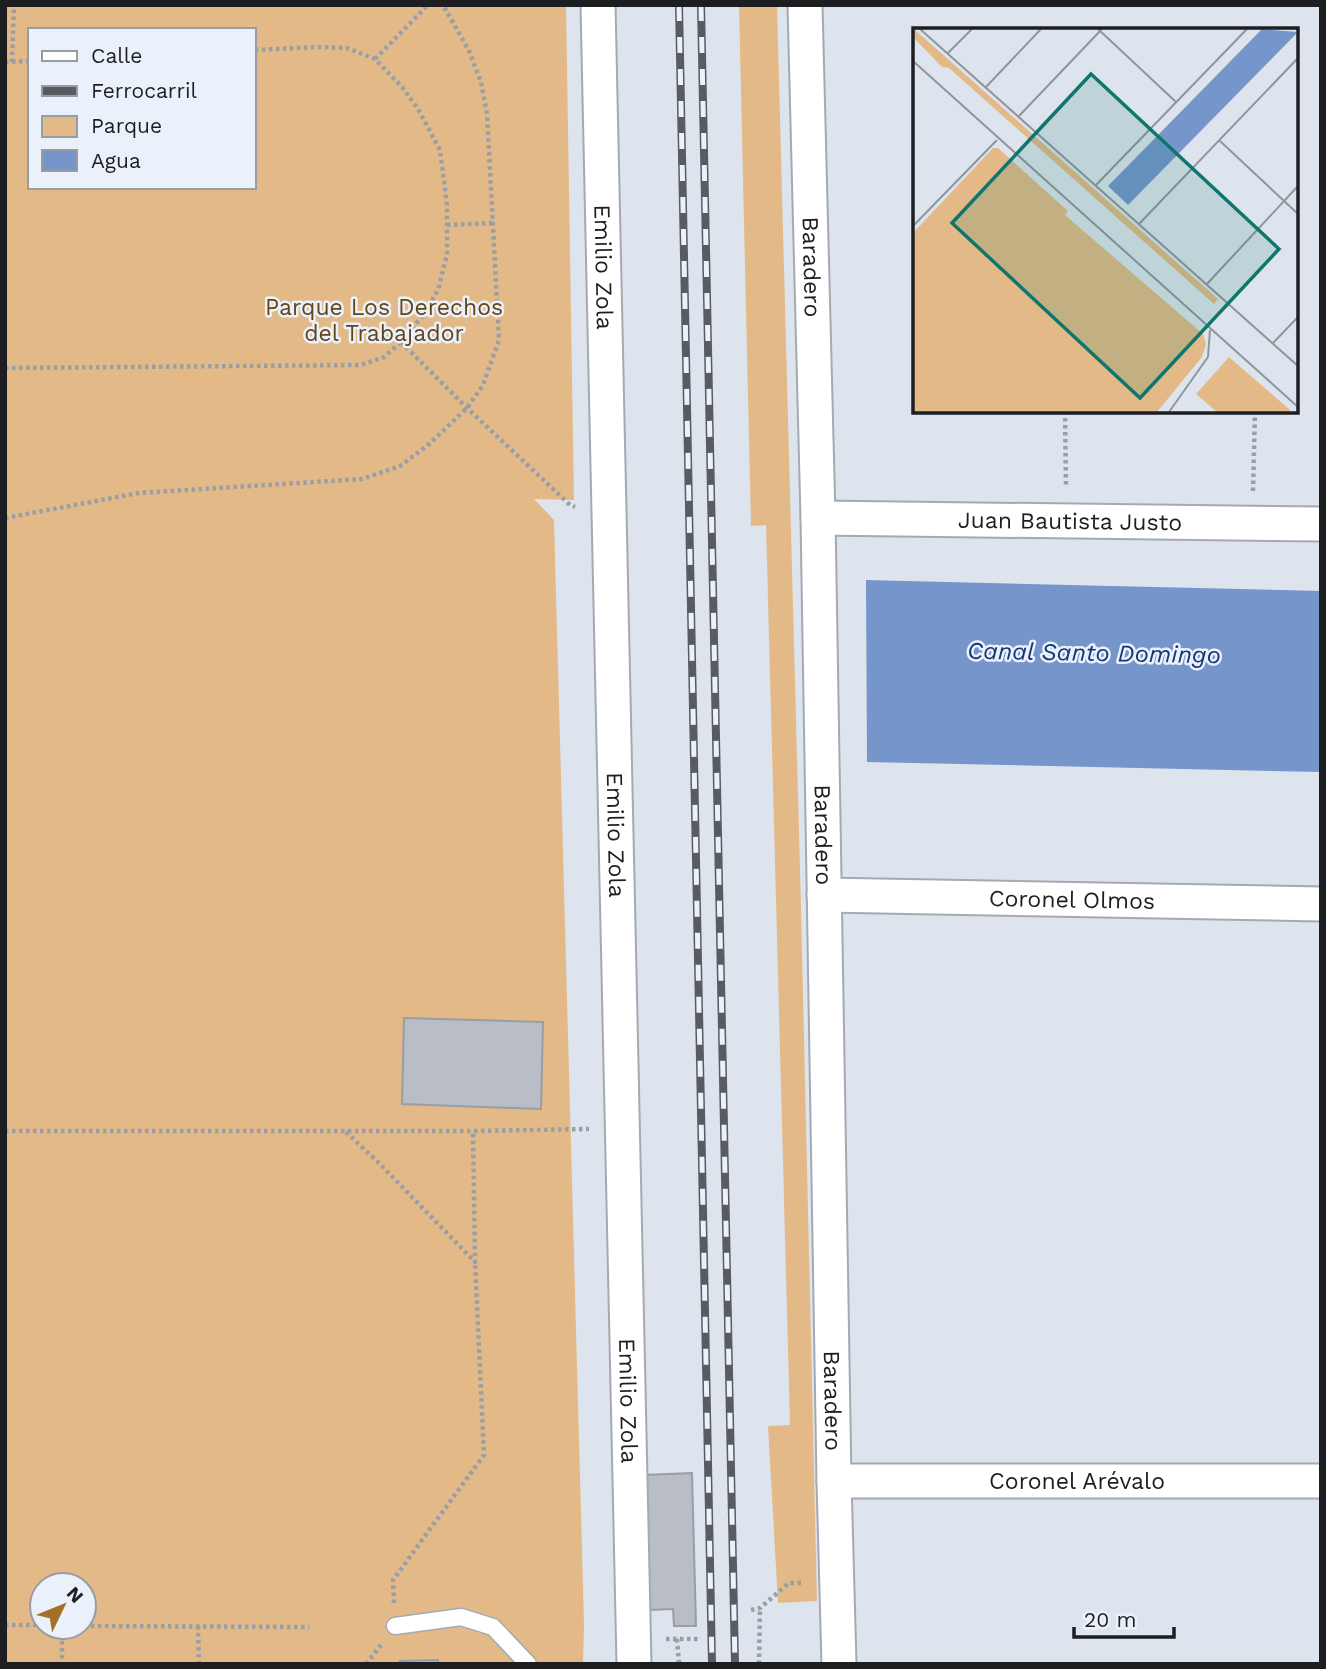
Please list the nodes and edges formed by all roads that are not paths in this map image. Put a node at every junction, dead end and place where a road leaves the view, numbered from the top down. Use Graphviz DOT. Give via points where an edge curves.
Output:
graph roads {
  1 [pos="598,5"];
  2 [pos="805,5"];
  3 [pos="818,518"];
  4 [pos="1321,524"];
  5 [pos="824,895"];
  6 [pos="1321,904"];
  7 [pos="834,1481"];
  8 [pos="1321,1481"];
  9 [pos="395,1626"];
  10 [pos="528,1664"];
  11 [pos="634,1664"];
  12 [pos="839,1664"];
  1 -- 11 [label="street, Emilio Zola"];
  2 -- 3 [label="street, Baradero"];
  3 -- 4 [label="street, Juan Bautista Justo"];
  3 -- 5 [label="street, Baradero"];
  5 -- 6 [label="street, Coronel Olmos"];
  5 -- 7 [label="street, Baradero"];
  7 -- 8 [label="street, Coronel Arévalo"];
  7 -- 12 [label="street, Baradero"];
  9 -- 10 [label="lane" via="461,1617 493,1627"];
}
